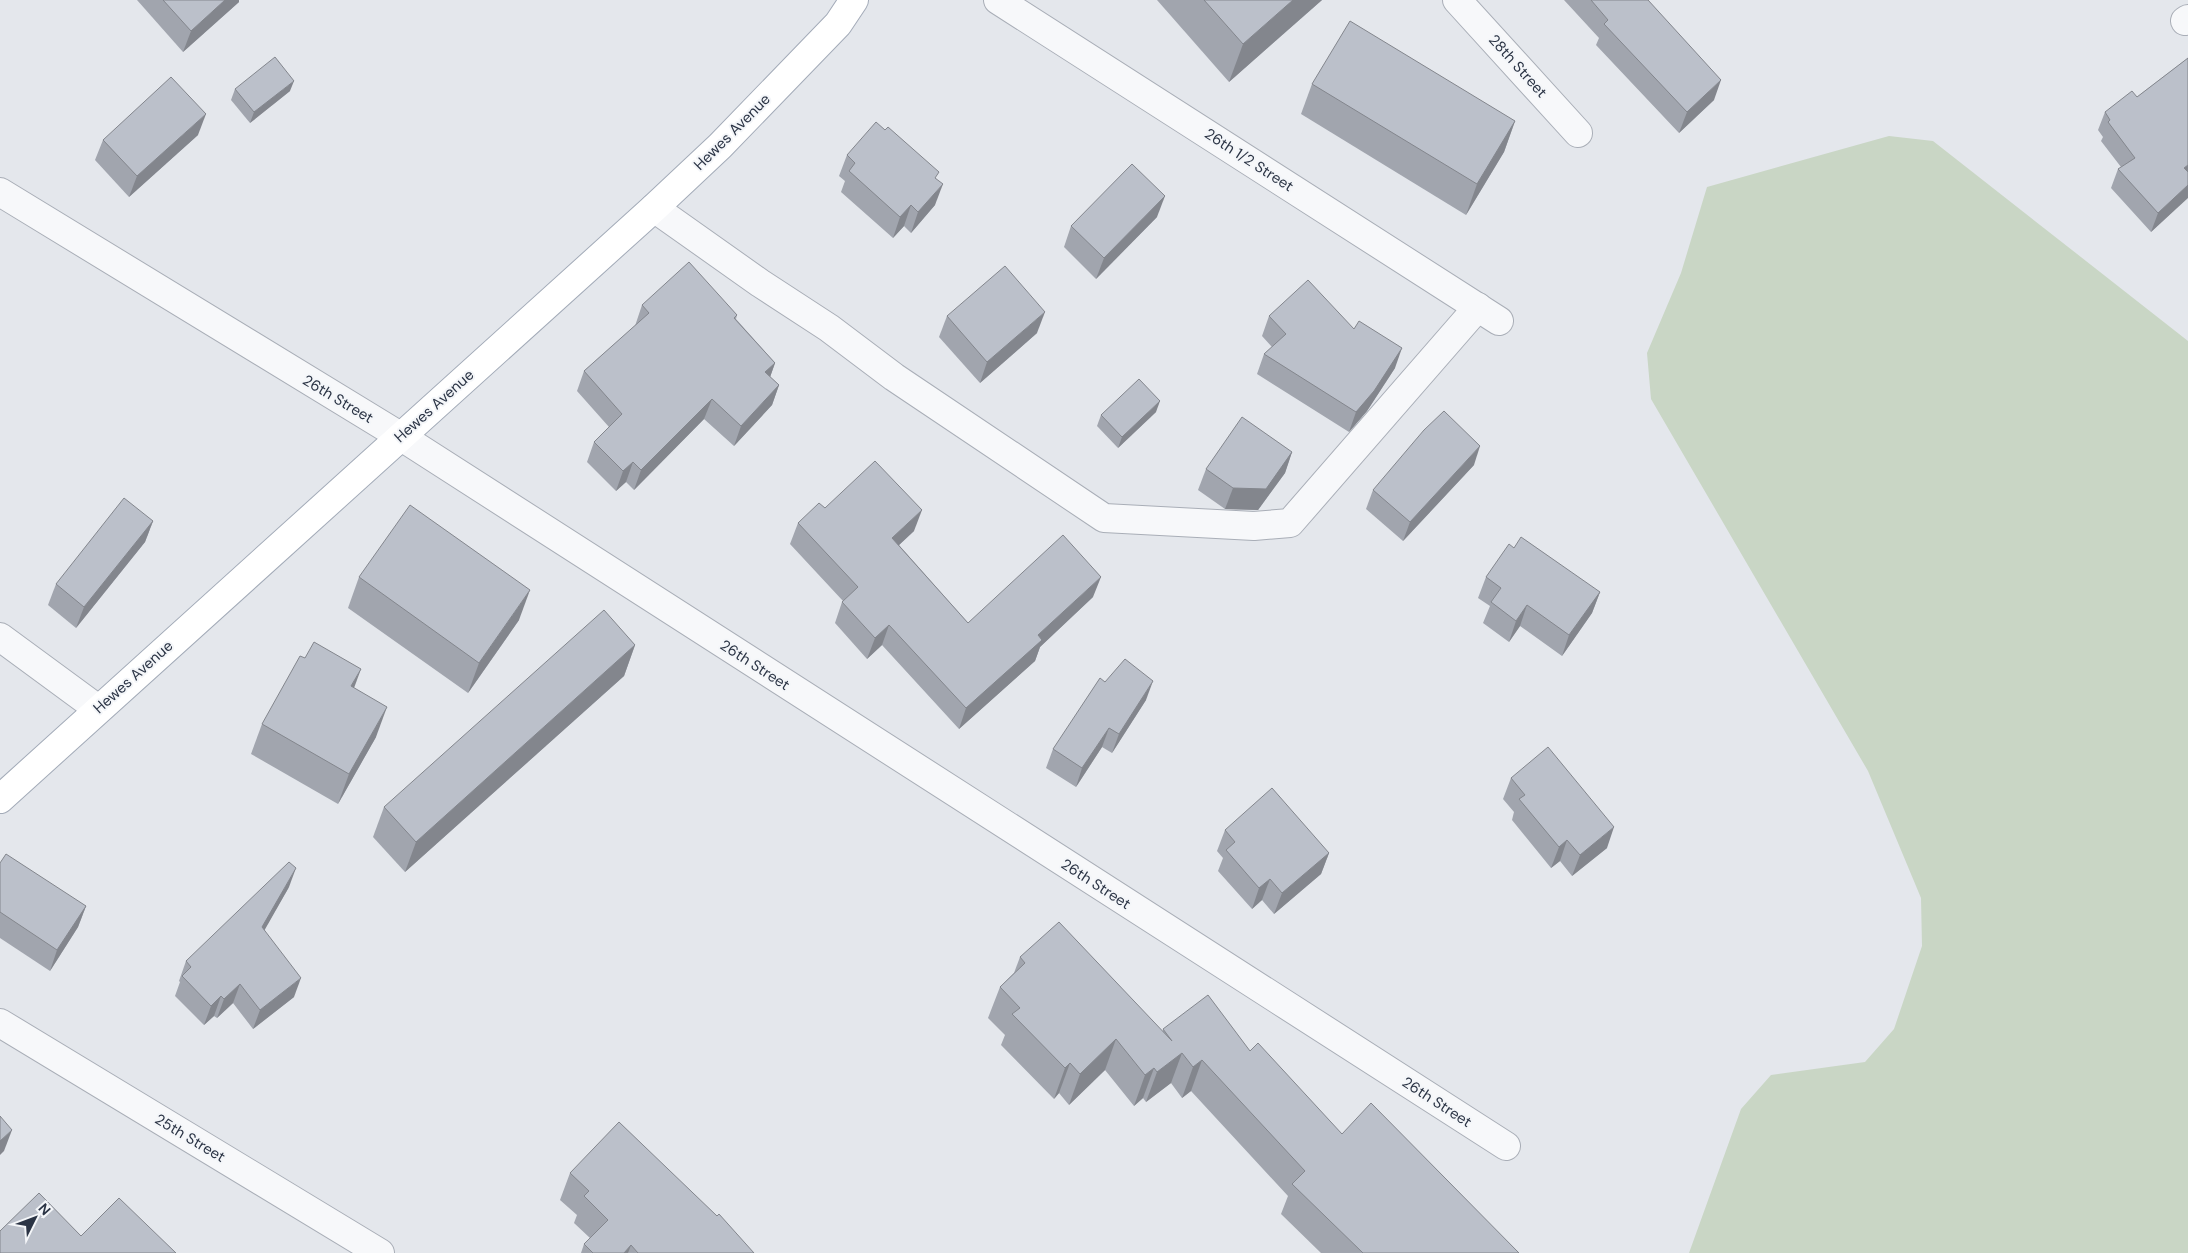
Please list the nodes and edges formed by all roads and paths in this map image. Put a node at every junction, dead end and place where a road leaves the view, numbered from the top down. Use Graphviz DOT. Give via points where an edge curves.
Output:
graph roads {
  1 [pos="854,0"];
  2 [pos="998,0"];
  3 [pos="1457,0"];
  4 [pos="1578,133"];
  5 [pos="0,192"];
  6 [pos="654,208"];
  7 [pos="400,436"];
  8 [pos="0,637"];
  9 [pos="98,709"];
  10 [pos="0,798"];
  11 [pos="0,1023"];
  12 [pos="1506,1146"];
  13 [pos="380,1253"];
  1 -- 6 [label="main road, Hewes Avenue" via="838,24 720,146"];
  2 -- 6 [label="street, 26th 1/2 Street" via="1489,314 1290,523 1254,526 1104,518 894,377 829,328"];
  3 -- 4 [label="street, 28th Street"];
  5 -- 7 [label="street, 26th Street"];
  6 -- 7 [label="main road, Hewes Avenue"];
  7 -- 9 [label="main road, Hewes Avenue"];
  7 -- 12 [label="street, 26th Street"];
  8 -- 9 [label="street"];
  9 -- 10 [label="main road, Hewes Avenue"];
  11 -- 13 [label="street, 25th Street"];
}
